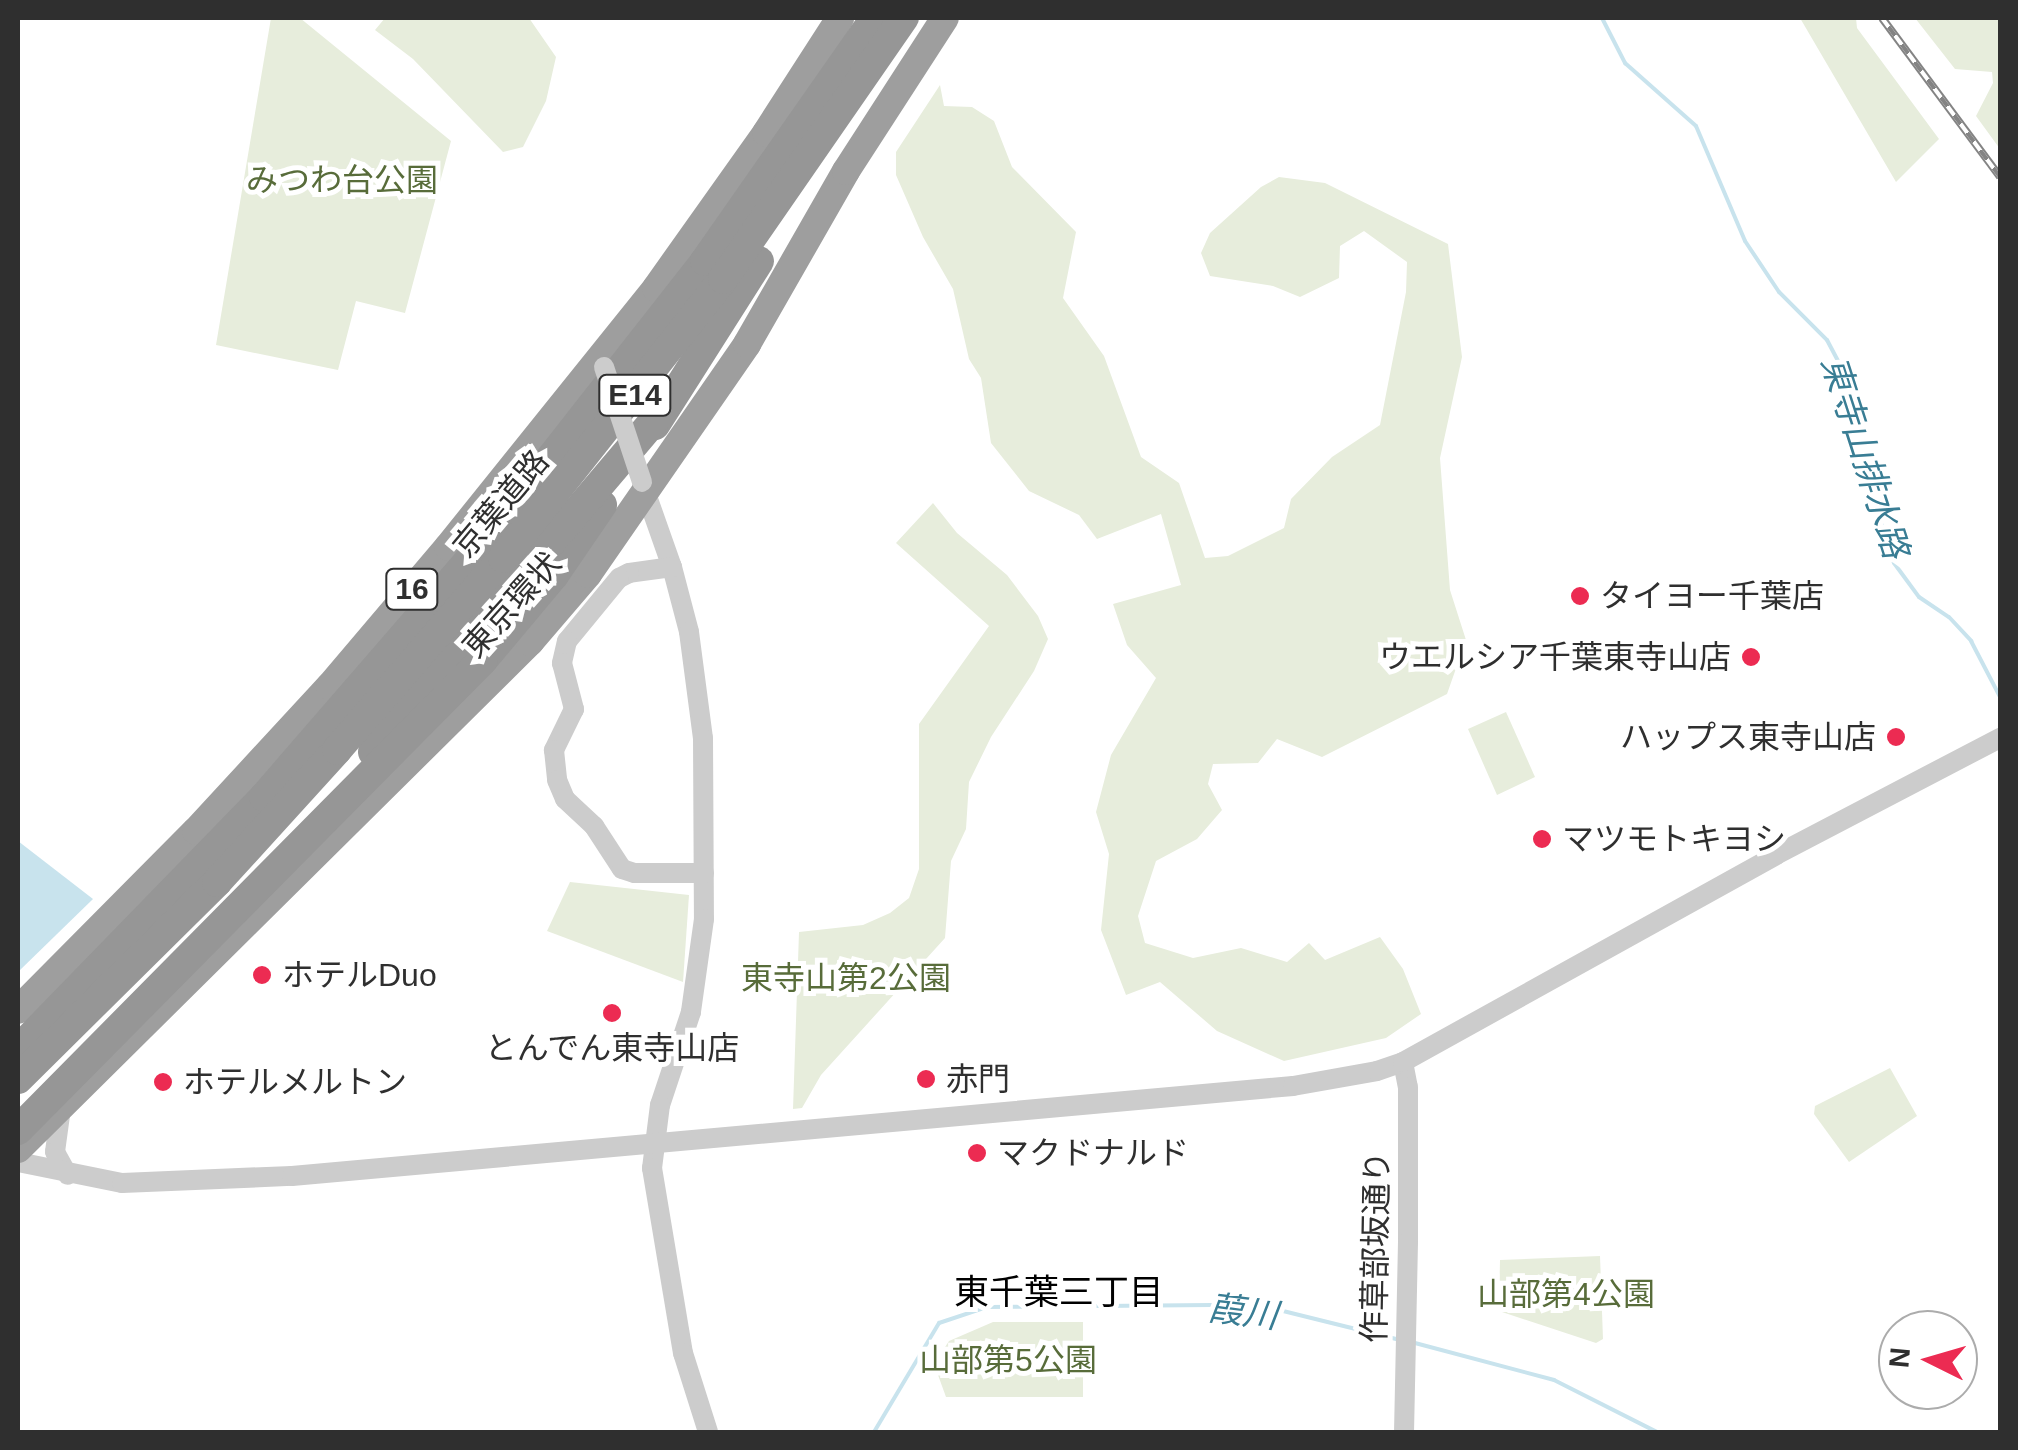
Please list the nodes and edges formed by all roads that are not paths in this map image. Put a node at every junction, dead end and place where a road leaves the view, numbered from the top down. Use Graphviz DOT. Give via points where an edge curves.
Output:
graph roads {
  1 [pos="840,18"];
  2 [pos="946,18"];
  3 [pos="891,22"];
  4 [pos="602,362"];
  5 [pos="666,408"];
  6 [pos="644,488"];
  7 [pos="672,567"];
  8 [pos="2000,738"];
  9 [pos="329,742"];
  10 [pos="704,873"];
  11 [pos="176,990"];
  12 [pos="18,1010"];
  13 [pos="18,1050"];
  14 [pos="1403,1062"];
  15 [pos="18,1080"];
  16 [pos="61,1108"];
  17 [pos="18,1130"];
  18 [pos="655,1143"];
  19 [pos="18,1149"];
  20 [pos="18,1162"];
  21 [pos="68,1175"];
  22 [pos="708,1432"];
  23 [pos="1404,1432"];
  1 -- 4 [label="highway, 16"];
  2 -- 6 [label="highway, 東京環状" via="846,171 747,344"];
  3 -- 5 [label="highway"];
  3 -- 9 [label="highway, 京葉道路 / E14" via="723,279 644,385"];
  4 -- 6 [label="street, bridge"];
  4 -- 12 [label="highway, 16" via="330,686"];
  5 -- 11 [label="highway" via="399,724 260,869"];
  5 -- 17 [label="highway, bridge" via="554,575 483,660"];
  6 -- 7 [label="street"];
  6 -- 11 [label="highway, 東京環状" via="530,642"];
  7 -- 10 [label="street" via="699,690"];
  7 -- 10 [label="street" via="620,578 567,641 562,663 574,709 554,750 557,780 622,869"];
  8 -- 14 [label="street"];
  9 -- 13 [label="highway, 京葉道路 / E14"];
  9 -- 15 [label="highway, 京葉道路 / E14" via="217,882"];
  10 -- 18 [label="street" via="690,1012"];
  11 -- 16 [label="highway, 東京環状"];
  14 -- 18 [label="street" via="1293,1086"];
  14 -- 23 [label="street, 作草部坂通り"];
  16 -- 19 [label="highway, 東京環状"];
  16 -- 21 [label="street" via="55,1152"];
  18 -- 21 [label="street" via="224,1180 122,1184"];
  18 -- 22 [label="street" via="652,1168 674,1310"];
  20 -- 21 [label="street"];
}
